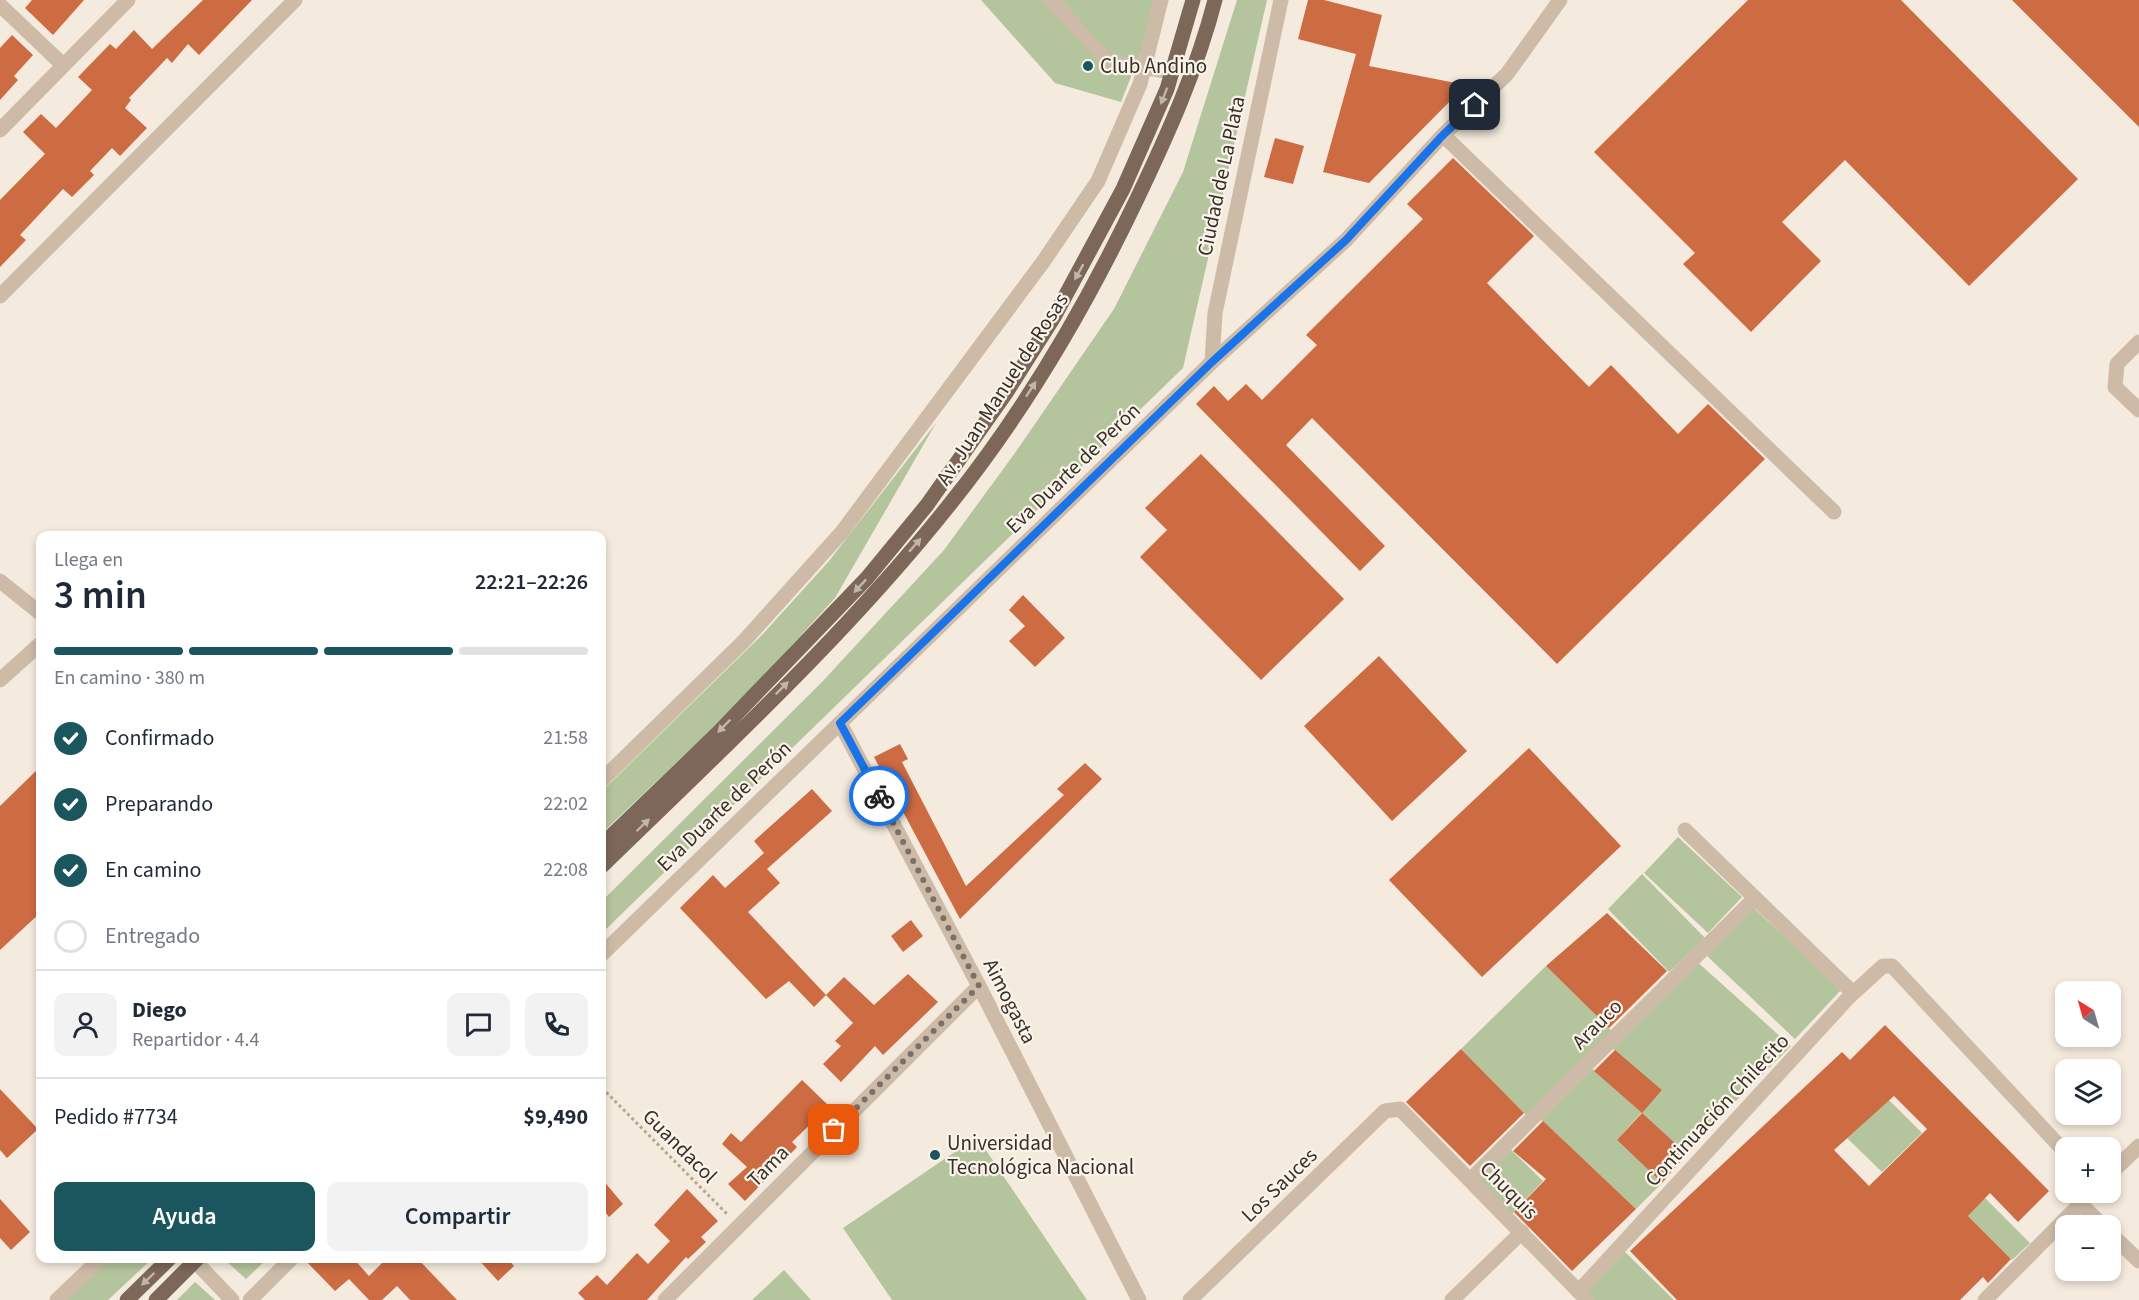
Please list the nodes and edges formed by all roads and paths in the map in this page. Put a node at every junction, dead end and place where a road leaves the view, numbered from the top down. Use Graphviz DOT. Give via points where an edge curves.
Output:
graph roads {
  1 [pos="128,0"];
  2 [pos="295,0"];
  3 [pos="1051,0"];
  4 [pos="1161,0"];
  5 [pos="1193,0"];
  6 [pos="1215,0"];
  7 [pos="1281,0"];
  8 [pos="1560,0"];
  9 [pos="0,5"];
  10 [pos="63,65"];
  11 [pos="1144,67"];
  12 [pos="1172,72"];
  13 [pos="0,130"];
  14 [pos="1443,135"];
  15 [pos="0,296"];
  16 [pos="2139,342"];
  17 [pos="1212,362"];
  18 [pos="2139,410"];
  19 [pos="1834,512"];
  20 [pos="0,581"];
  21 [pos="36,610"];
  22 [pos="36,648"];
  23 [pos="0,680"];
  24 [pos="840,723"];
  25 [pos="606,776"];
  26 [pos="1685,830"];
  27 [pos="606,841"];
  28 [pos="606,862"];
  29 [pos="1755,898"];
  30 [pos="606,950"];
  31 [pos="979,986"];
  32 [pos="1853,993"];
  33 [pos="606,1092"];
  34 [pos="1400,1109"];
  35 [pos="2055,1141"];
  36 [pos="2139,1146"];
  37 [pos="2121,1163"];
  38 [pos="1470,1180"];
  39 [pos="2081,1203"];
  40 [pos="738,1225"];
  41 [pos="1522,1233"];
  42 [pos="2121,1244"];
  43 [pos="2139,1261"];
  44 [pos="96,1263"];
  45 [pos="165,1263"];
  46 [pos="191,1263"];
  47 [pos="199,1263"];
  48 [pos="287,1263"];
  49 [pos="1583,1296"];
  50 [pos="57,1300"];
  51 [pos="127,1300"];
  52 [pos="156,1300"];
  53 [pos="232,1300"];
  54 [pos="249,1300"];
  55 [pos="665,1300"];
  56 [pos="1139,1300"];
  57 [pos="1190,1300"];
  58 [pos="1452,1300"];
  59 [pos="1985,1300"];
  1 -- 10 [label="street"];
  2 -- 15 [label="street"];
  3 -- 11 [label="street" via="1104,57"];
  4 -- 11 [label="street"];
  5 -- 12 [label="main road, Av. Juan Manuel de Rosas"];
  28 -- 6 [label="main road, Av. Juan Manuel de Rosas, one-way" via="850,618 949,506 995,445 1084,303 1125,225 1168,133"];
  7 -- 17 [label="street, Ciudad de La Plata" via="1215,313"];
  8 -- 14 [label="street, Eva Duarte de Perón" via="1507,74"];
  9 -- 10 [label="street"];
  10 -- 13 [label="street"];
  11 -- 12 [label="street"];
  11 -- 25 [label="street" via="1098,181 1043,262 842,532 744,641"];
  12 -- 27 [label="main road, Av. Juan Manuel de Rosas, one-way" via="1123,189 1054,317 927,505 867,578 802,647"];
  14 -- 17 [label="street, Eva Duarte de Perón" via="1346,240"];
  14 -- 19 [label="street"];
  16 -- 18 [label="street" via="2116,364 2115,387"];
  17 -- 24 [label="street, Eva Duarte de Perón"];
  20 -- 21 [label="street"];
  22 -- 23 [label="street"];
  24 -- 30 [label="street, Eva Duarte de Perón"];
  24 -- 31 [label="street, Aimogasta"];
  26 -- 29 [label="street"];
  29 -- 32 [label="street"];
  29 -- 38 [label="street, Arauco"];
  31 -- 40 [label="street, Tama"];
  31 -- 56 [label="street, Aimogasta"];
  32 -- 35 [label="street, Continuación Chilecito" via="1883,966 1892,966"];
  32 -- 49 [label="street, Continuación Chilecito"];
  33 -- 40 [label="path, Guandacol"];
  34 -- 38 [label="street, Chuquis"];
  34 -- 57 [label="street, Los Sauces" via="1385,1111"];
  36 -- 37 [label="street"];
  38 -- 41 [label="street, Chuquis"];
  39 -- 59 [label="street"];
  40 -- 55 [label="street, Tama"];
  41 -- 49 [label="street, Chuquis"];
  41 -- 58 [label="street"];
  42 -- 43 [label="street"];
  44 -- 50 [label="street"];
  45 -- 51 [label="main road, one-way"];
  46 -- 52 [label="main road"];
  47 -- 53 [label="street"];
  48 -- 54 [label="street"];
}
